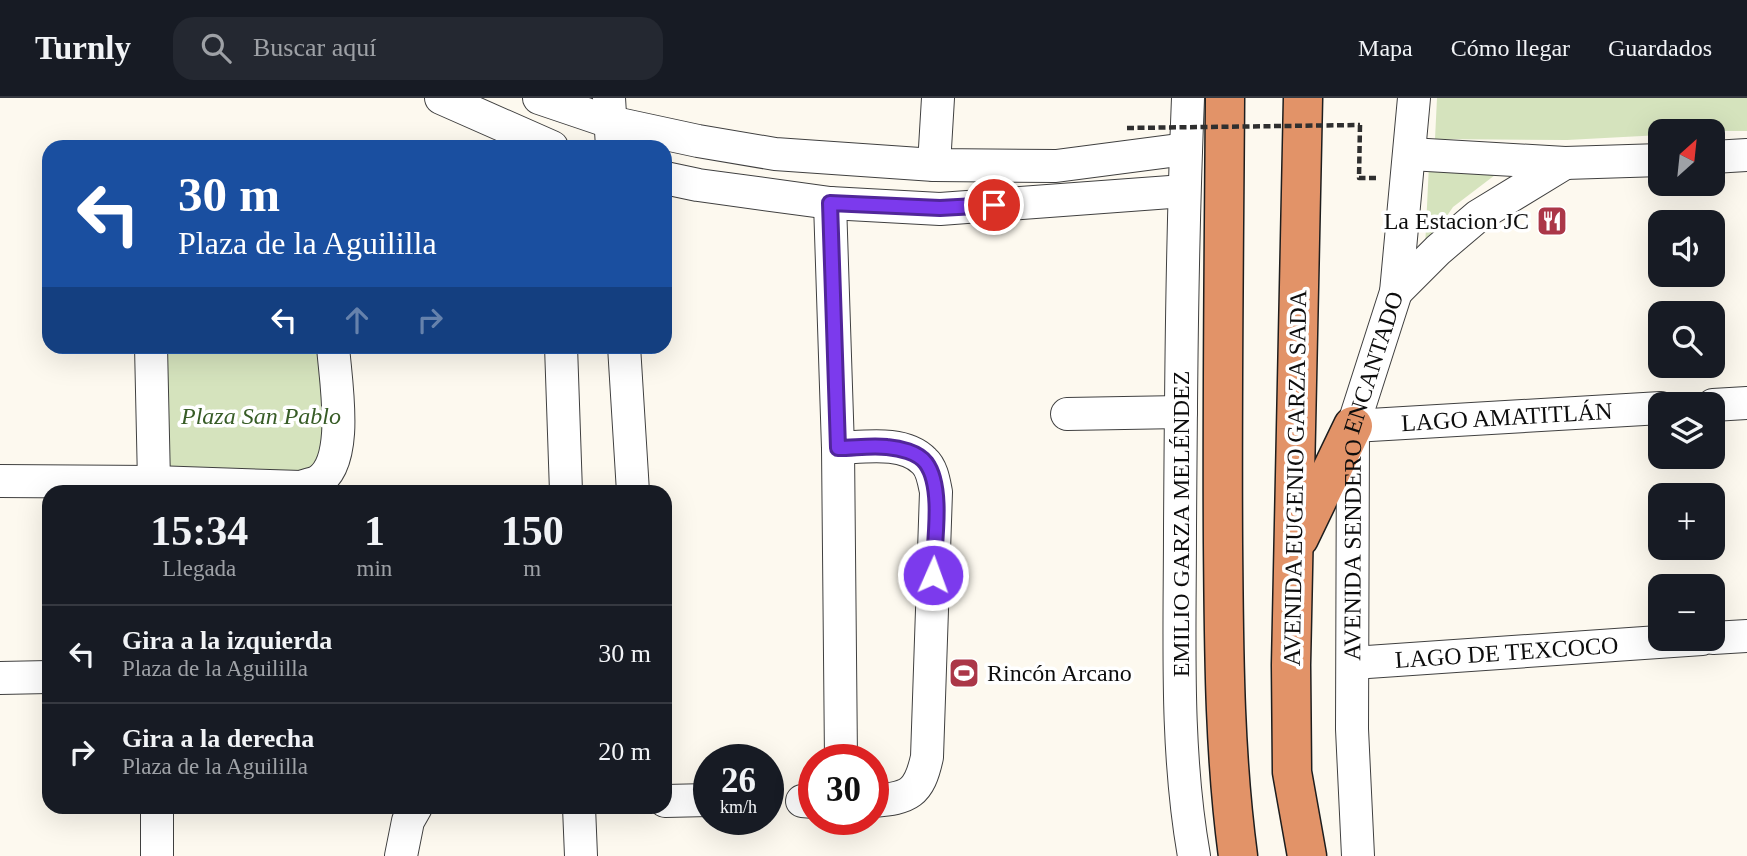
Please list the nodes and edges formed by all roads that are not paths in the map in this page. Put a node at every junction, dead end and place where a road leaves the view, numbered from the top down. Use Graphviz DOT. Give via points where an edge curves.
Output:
graph roads {
  1 [pos="440,98"];
  2 [pos="938,98"];
  3 [pos="1188,98"];
  4 [pos="1212,98"];
  5 [pos="1225,98"];
  6 [pos="1303,98"];
  7 [pos="1414,98"];
  8 [pos="546,100"];
  9 [pos="611,122"];
  10 [pos="537,140"];
  11 [pos="552,140"];
  12 [pos="1225,148"];
  13 [pos="1186,149"];
  14 [pos="1410,154"];
  15 [pos="1747,155"];
  16 [pos="1726,156"];
  17 [pos="1648,160"];
  18 [pos="1565,163"];
  19 [pos="934,165"];
  20 [pos="672,179"];
  21 [pos="1184,191"];
  22 [pos="830,203"];
  23 [pos="1396,292"];
  24 [pos="150,354"];
  25 [pos="333,354"];
  26 [pos="561,354"];
  27 [pos="624,354"];
  28 [pos="1747,403"];
  29 [pos="1725,404"];
  30 [pos="1648,409"];
  31 [pos="1181,412"];
  32 [pos="1068,414"];
  33 [pos="1353,426"];
  34 [pos="838,448"];
  35 [pos="0,481"];
  36 [pos="154,481"];
  37 [pos="252,485"];
  38 [pos="307,485"];
  39 [pos="566,485"];
  40 [pos="633,485"];
  41 [pos="1293,549"];
  42 [pos="1747,636"];
  43 [pos="1725,637"];
  44 [pos="1648,643"];
  45 [pos="1353,663"];
  46 [pos="42,677"];
  47 [pos="0,678"];
  48 [pos="841,744"];
  49 [pos="889,799"];
  50 [pos="693,800"];
  51 [pos="672,801"];
  52 [pos="157,814"];
  53 [pos="412,814"];
  54 [pos="579,814"];
  55 [pos="158,856"];
  56 [pos="401,856"];
  57 [pos="580,856"];
  58 [pos="1194,856"];
  59 [pos="1238,856"];
  60 [pos="1307,856"];
  61 [pos="1358,856"];
  1 -- 10 [label="street"];
  2 -- 19 [label="street"];
  3 -- 13 [label="street"];
  4 -- 12 [label="highway"];
  5 -- 12 [label="highway"];
  6 -- 41 [label="highway, AVENIDA EUGENIO GARZA SADA"];
  7 -- 14 [label="street, AVENIDA SENDERO ENCANTADO"];
  8 -- 9 [label="street"];
  8 -- 11 [label="street"];
  9 -- 19 [label="street" via="775,154"];
  12 -- 59 [label="highway" via="1226,726"];
  13 -- 19 [label="street" via="1056,166"];
  13 -- 21 [label="street"];
  14 -- 18 [label="street"];
  14 -- 23 [label="street, AVENIDA SENDERO ENCANTADO"];
  15 -- 16 [label="street"];
  17 -- 18 [label="street"];
  18 -- 23 [label="street" via="1478,216"];
  20 -- 22 [label="street"];
  21 -- 22 [label="street" via="940,208"];
  21 -- 31 [label="street, EMILIO GARZA MELÉNDEZ"];
  22 -- 34 [label="street"];
  23 -- 33 [label="street, AVENIDA SENDERO ENCANTADO"];
  24 -- 36 [label="street"];
  25 -- 38 [label="street" via="335,457 327,472"];
  26 -- 39 [label="street"];
  27 -- 40 [label="street"];
  28 -- 29 [label="street"];
  30 -- 33 [label="street, LAGO AMATITLÁN"];
  31 -- 32 [label="street"];
  31 -- 58 [label="street, EMILIO GARZA MELÉNDEZ" via="1181,732"];
  33 -- 41 [label="highway"];
  33 -- 45 [label="street, AVENIDA SENDERO ENCANTADO"];
  34 -- 48 [label="street"];
  34 -- 49 [label="street" via="906,450 925,461 936,492 929,742 922,777 911,794"];
  35 -- 36 [label="street"];
  36 -- 37 [label="street"];
  41 -- 60 [label="highway, AVENIDA EUGENIO GARZA SADA" via="1292,772"];
  42 -- 43 [label="street"];
  44 -- 45 [label="street, LAGO DE TEXCOCO"];
  45 -- 61 [label="street, AVENIDA SENDERO ENCANTADO"];
  46 -- 47 [label="street"];
  50 -- 51 [label="street"];
  52 -- 55 [label="street"];
  53 -- 56 [label="street"];
  54 -- 57 [label="street"];
}
